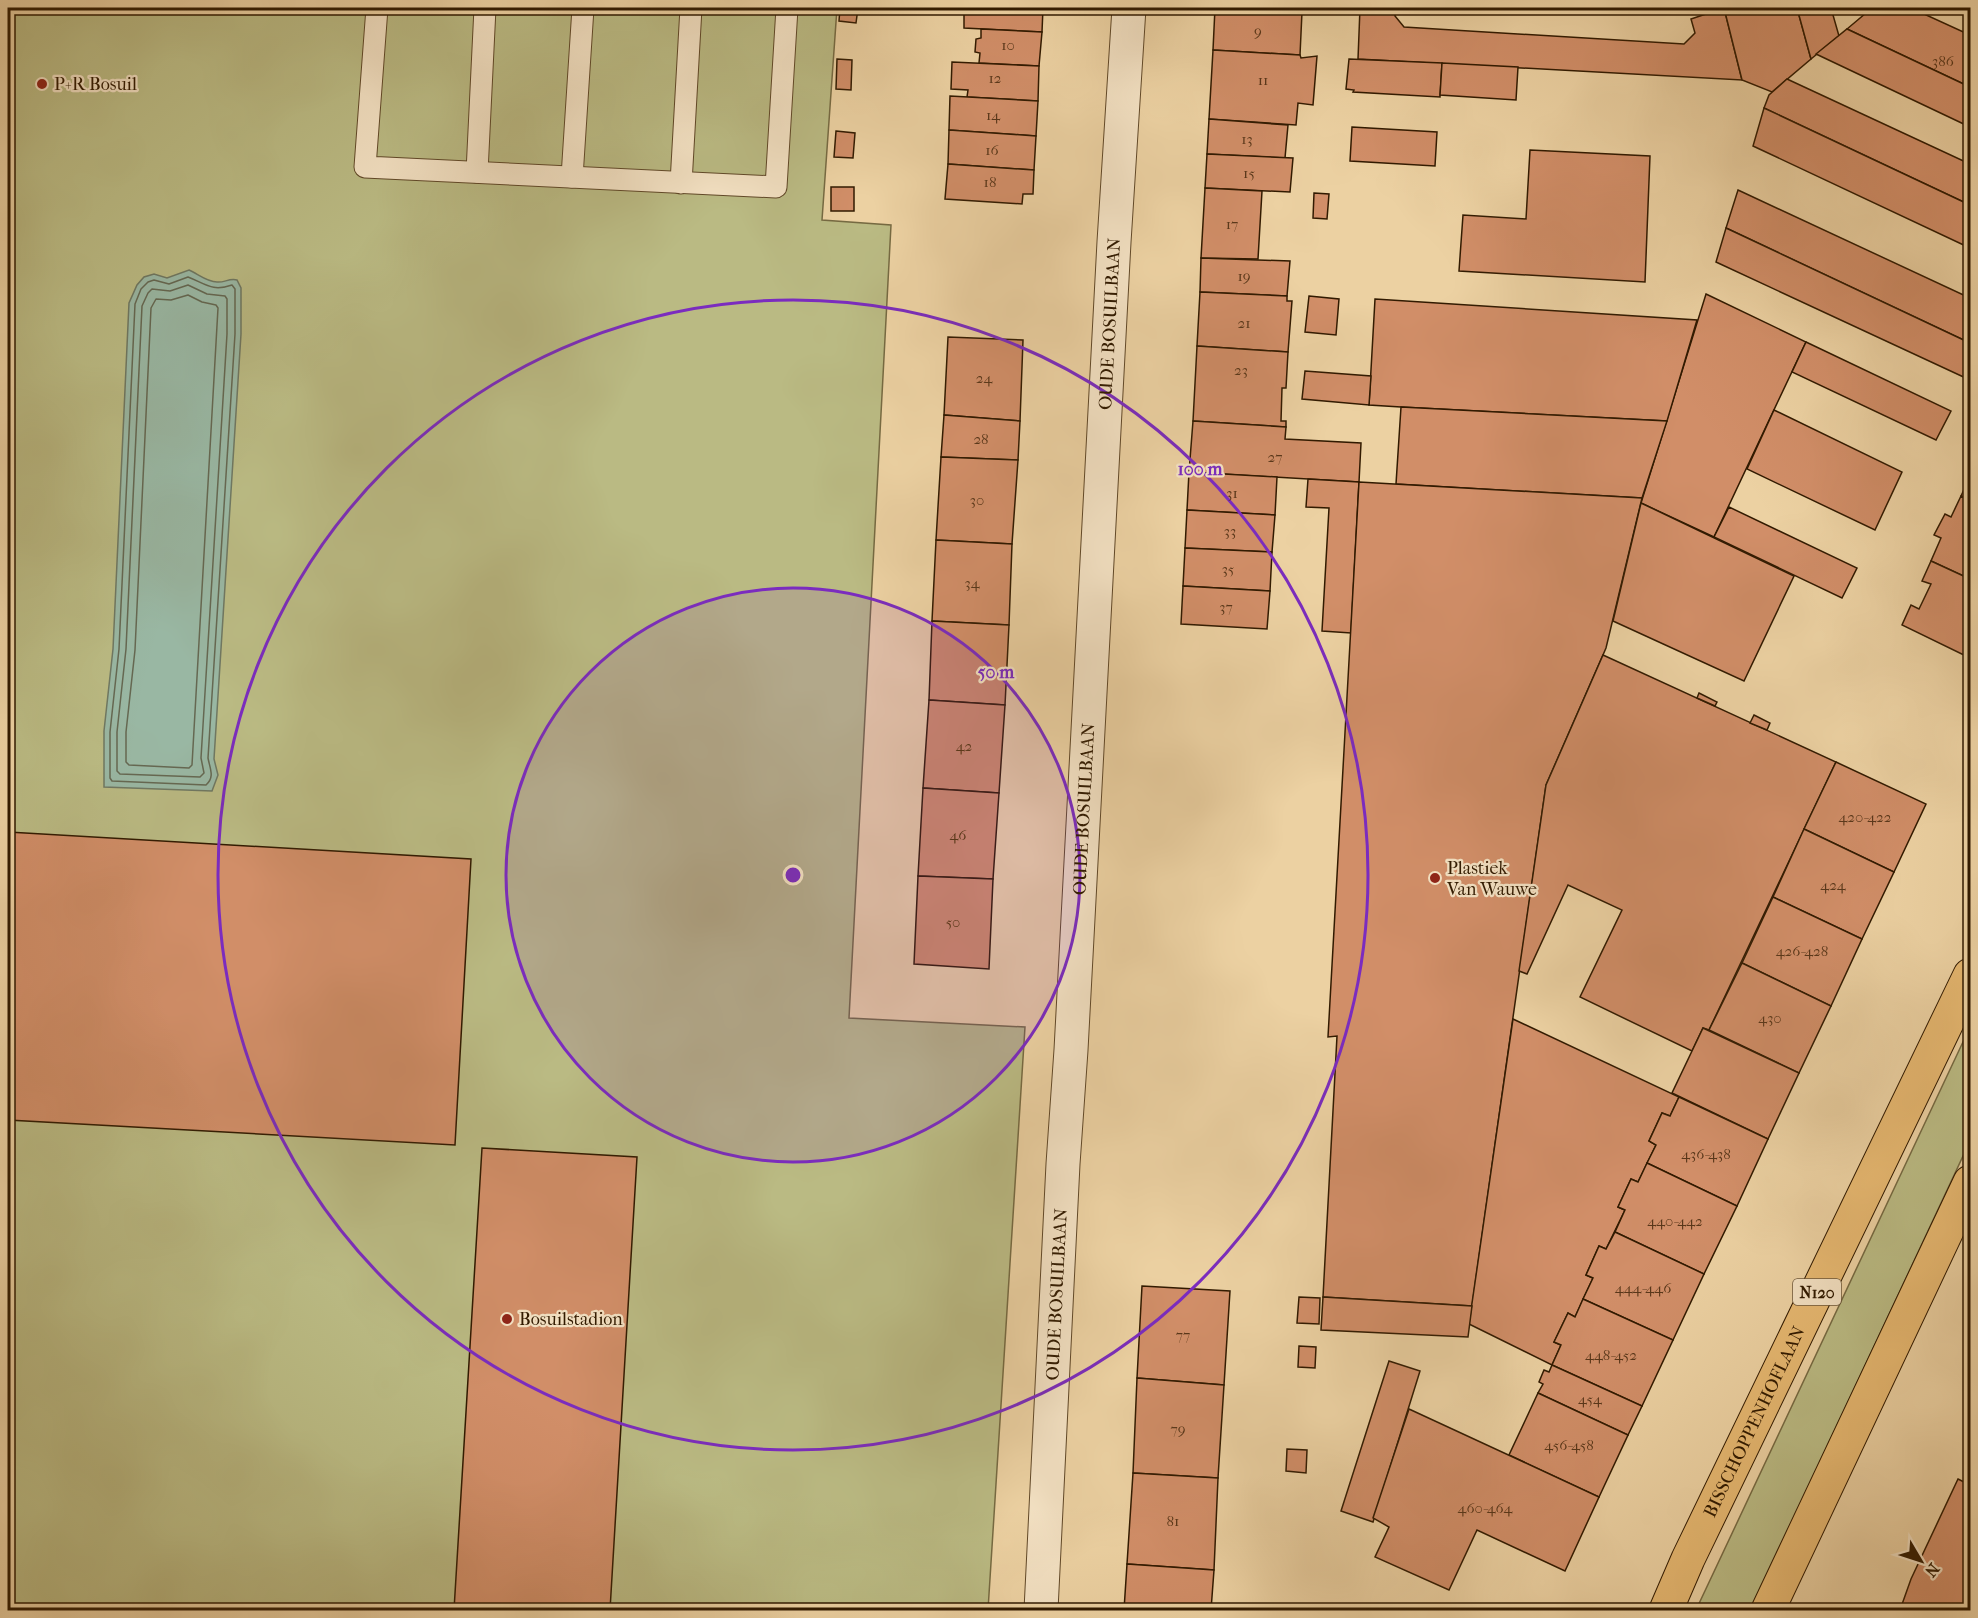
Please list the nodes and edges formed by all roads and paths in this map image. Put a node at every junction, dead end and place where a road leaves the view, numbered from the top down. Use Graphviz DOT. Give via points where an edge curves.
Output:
graph roads {
  1 [pos="377,8"];
  2 [pos="485,8"];
  3 [pos="583,8"];
  4 [pos="692,8"];
  5 [pos="787,8"];
  6 [pos="1129,8"];
  7 [pos="477,172"];
  8 [pos="572,177"];
  9 [pos="681,183"];
  10 [pos="1971,975"];
  11 [pos="1971,1182"];
  12 [pos="1041,1611"];
  13 [pos="1666,1611"];
  14 [pos="1768,1611"];
  1 -- 7 [label="lane" via="364,167"];
  2 -- 7 [label="lane"];
  3 -- 8 [label="lane"];
  4 -- 9 [label="lane"];
  5 -- 9 [label="lane" via="776,187"];
  6 -- 12 [label="street, OUDE BOSUILBAAN"];
  7 -- 8 [label="lane"];
  8 -- 9 [label="lane"];
  10 -- 13 [label="main road, BISSCHOPPENHOFLAAN / N120"];
  11 -- 14 [label="main road"];
}
